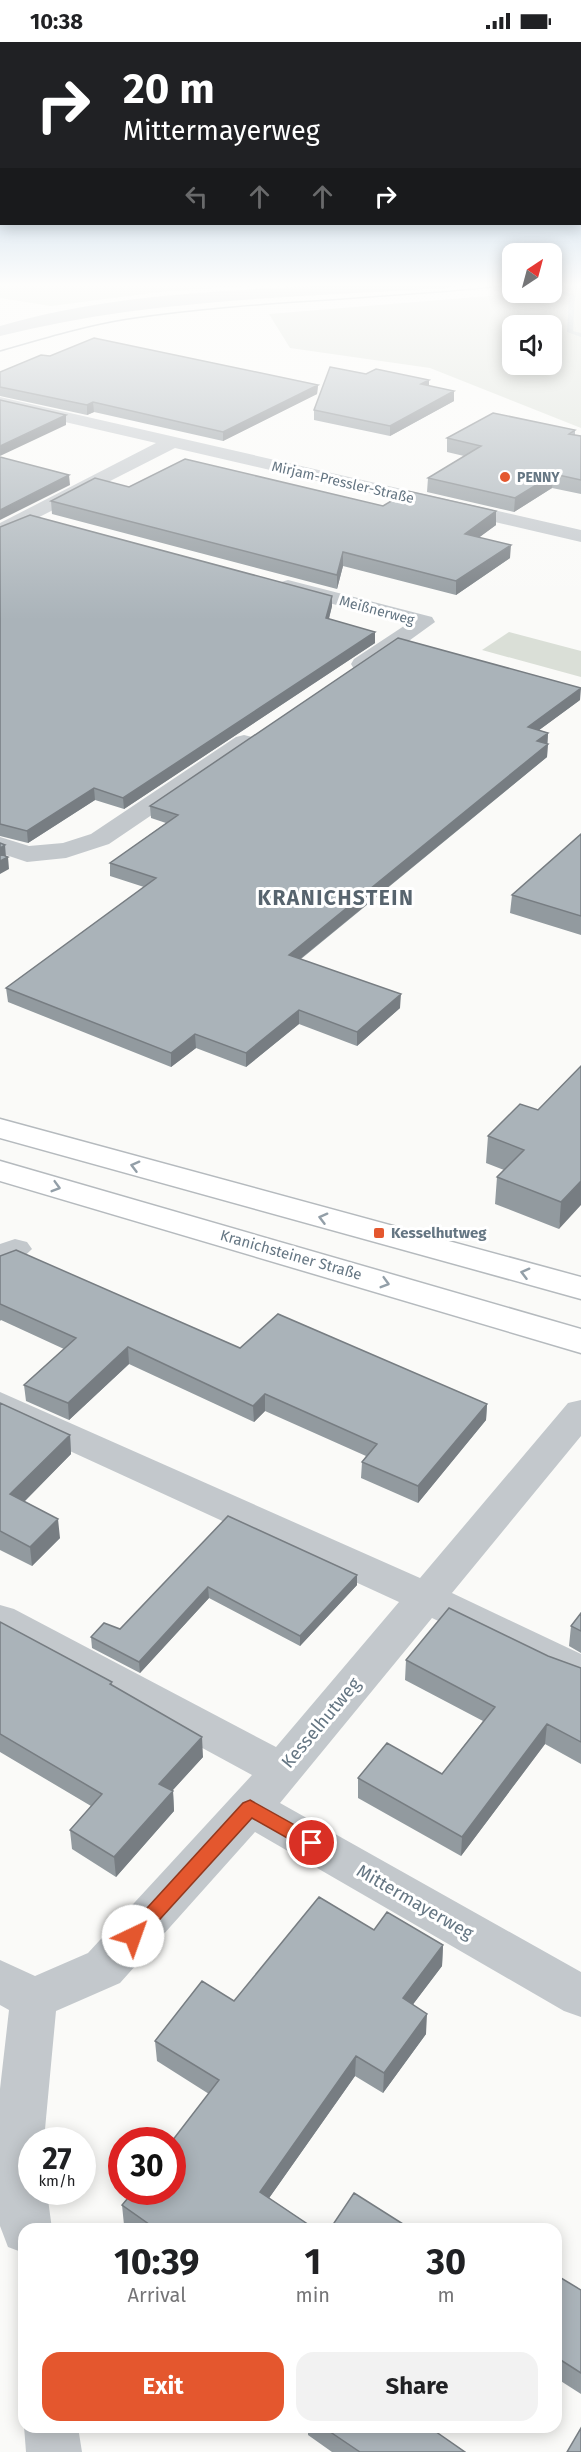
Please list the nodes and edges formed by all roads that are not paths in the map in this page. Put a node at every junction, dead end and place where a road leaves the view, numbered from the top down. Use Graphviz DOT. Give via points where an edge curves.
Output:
graph roads {
  1 [pos="0,402"];
  2 [pos="170,443"];
  3 [pos="28,516"];
  4 [pos="63,526"];
  5 [pos="0,531"];
  6 [pos="581,536"];
  7 [pos="266,580"];
  8 [pos="343,676"];
  9 [pos="258,734"];
  10 [pos="0,845"];
  11 [pos="0,1128"];
  12 [pos="0,1171"];
  13 [pos="581,1288"];
  14 [pos="581,1341"];
  15 [pos="0,1404"];
  16 [pos="581,1412"];
  17 [pos="427,1598"];
  18 [pos="0,1620"];
  19 [pos="581,1672"];
  20 [pos="281,1770"];
  21 [pos="250,1808"];
  22 [pos="17,1990"];
  23 [pos="581,1996"];
  24 [pos="25,2223"];
  25 [pos="52,2433"];
  26 [pos="54,2452"];
  1 -- 2 [label="street, Mirjam-Pressler-Straße"];
  2 -- 3 [label="street"];
  2 -- 6 [label="street, Mirjam-Pressler-Straße"];
  3 -- 4 [label="street"];
  3 -- 5 [label="street"];
  7 -- 8 [label="street, Meißnerweg" via="424,622"];
  9 -- 10 [label="street" via="100,839 66,850 27,854"];
  13 -- 11 [label="main road, one-way"];
  12 -- 14 [label="main road, Kranichsteiner Straße, one-way"];
  15 -- 17 [label="street"];
  16 -- 17 [label="street, Kesselhutweg"];
  17 -- 19 [label="street"];
  17 -- 20 [label="street, Kesselhutweg"];
  18 -- 20 [label="street"];
  20 -- 21 [label="street, Kesselhutweg"];
  21 -- 22 [label="street, Kesselhutweg" via="104,1968"];
  21 -- 23 [label="street, Mittermayerweg"];
  22 -- 24 [label="street" via="17,2157"];
  25 -- 26 [label="street"];
}
